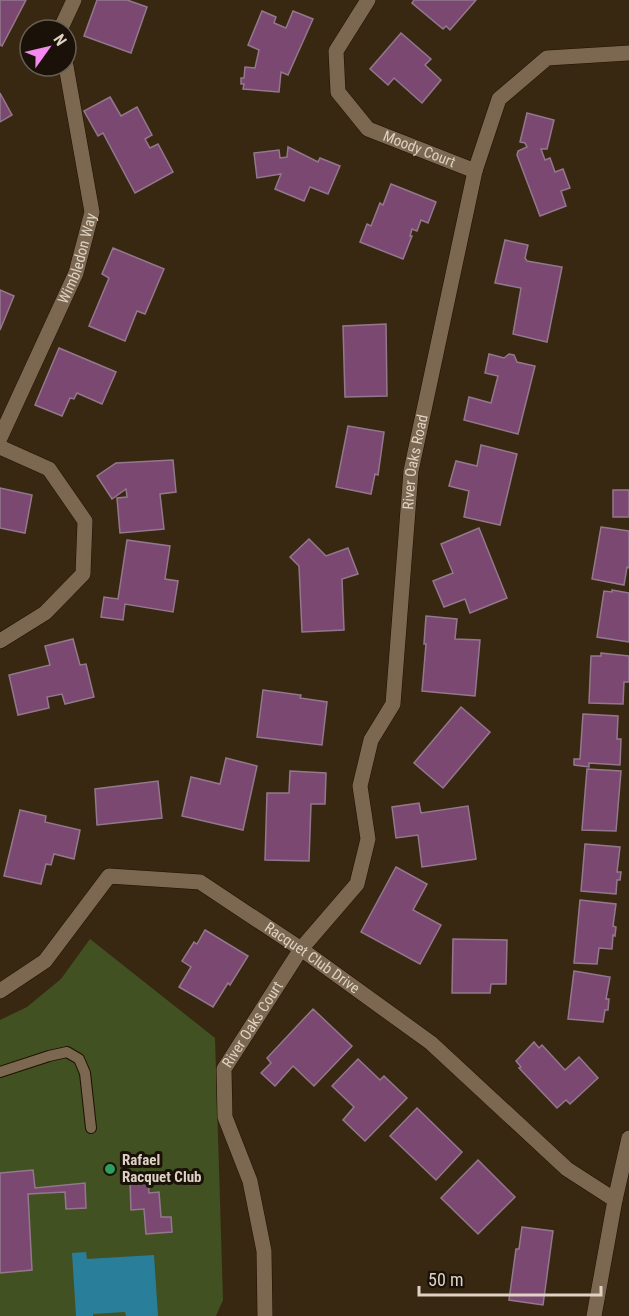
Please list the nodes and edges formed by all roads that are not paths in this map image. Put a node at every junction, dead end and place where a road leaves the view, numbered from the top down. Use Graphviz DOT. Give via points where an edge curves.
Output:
graph roads {
  1 [pos="74,0"];
  2 [pos="368,0"];
  3 [pos="66,18"];
  4 [pos="629,53"];
  5 [pos="68,78"];
  6 [pos="475,171"];
  7 [pos="0,438"];
  8 [pos="0,447"];
  9 [pos="0,641"];
  10 [pos="301,950"];
  11 [pos="0,991"];
  12 [pos="0,1072"];
  13 [pos="91,1128"];
  14 [pos="629,1138"];
  15 [pos="615,1200"];
  16 [pos="265,1316"];
  17 [pos="594,1316"];
  1 -- 3 [label="street"];
  2 -- 6 [label="street, Moody Court" via="336,51 338,92 368,129"];
  4 -- 6 [label="street, River Oaks Road" via="547,58 499,99"];
  5 -- 7 [label="street, Wimbledon Way" via="92,212 76,273"];
  6 -- 10 [label="street, River Oaks Road" via="411,471 393,704 371,740 360,786 368,839 357,884"];
  8 -- 9 [label="street" via="49,468 85,521 83,574 45,613"];
  10 -- 11 [label="street, Racquet Club Drive" via="200,882 109,876 45,961"];
  10 -- 15 [label="street, Racquet Club Drive" via="431,1043 567,1168"];
  10 -- 16 [label="street, River Oaks Court" via="224,1069 225,1117 250,1181 264,1251"];
  12 -- 13 [label="lane" via="67,1052 79,1059 85,1073"];
  14 -- 15 [label="street"];
  15 -- 17 [label="street"];
}
